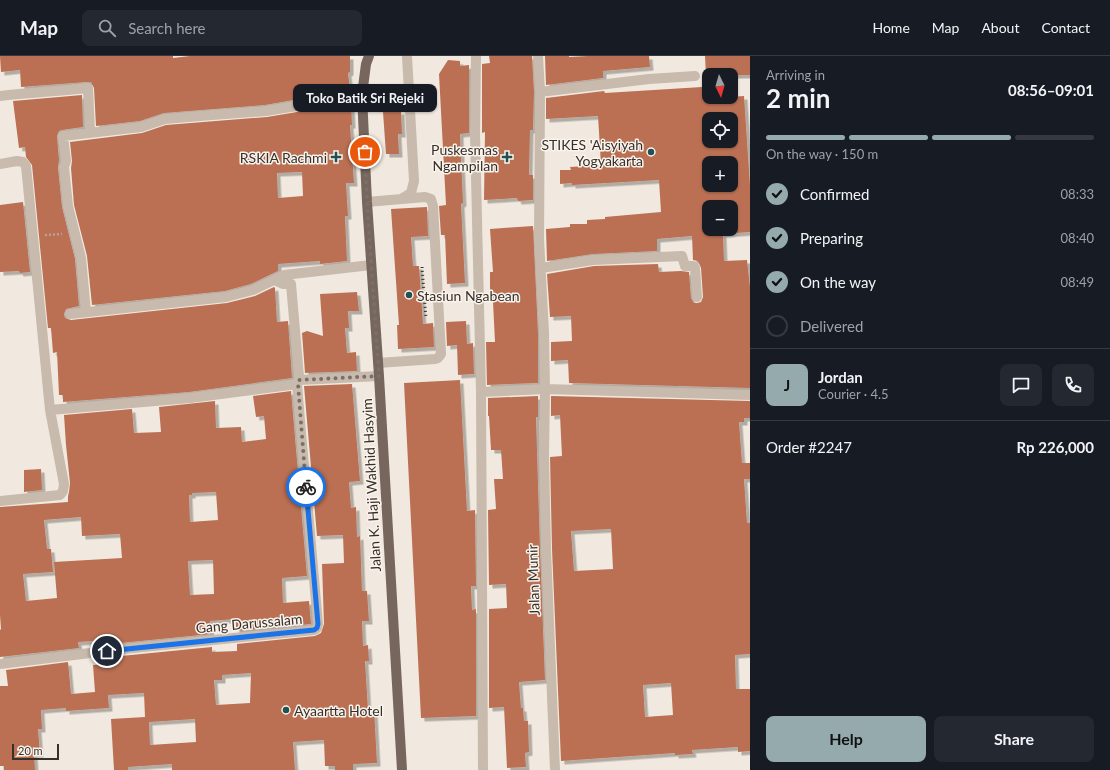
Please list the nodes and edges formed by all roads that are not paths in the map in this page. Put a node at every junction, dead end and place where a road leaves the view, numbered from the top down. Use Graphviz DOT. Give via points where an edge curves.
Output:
graph roads {
  1 [pos="406,56"];
  2 [pos="476,56"];
  3 [pos="538,56"];
  4 [pos="365,59"];
  5 [pos="695,76"];
  6 [pos="540,92"];
  7 [pos="362,95"];
  8 [pos="0,96"];
  9 [pos="90,132"];
  10 [pos="0,164"];
  11 [pos="401,199"];
  12 [pos="367,202"];
  13 [pos="371,265"];
  14 [pos="541,268"];
  15 [pos="274,280"];
  16 [pos="697,297"];
  17 [pos="86,312"];
  18 [pos="70,314"];
  19 [pos="378,363"];
  20 [pos="379,376"];
  21 [pos="298,382"];
  22 [pos="545,389"];
  23 [pos="481,392"];
  24 [pos="750,395"];
  25 [pos="50,410"];
  26 [pos="0,501"];
  27 [pos="0,664"];
  28 [pos="402,770"];
  29 [pos="482,770"];
  30 [pos="555,770"];
  1 -- 11 [label="street" via="414,181 411,193"];
  2 -- 23 [label="street" via="475,133"];
  3 -- 6 [label="street, Jalan Munir"];
  4 -- 7 [label="main road, Jalan K. Haji Wakhid Hasyim"];
  5 -- 6 [label="street"];
  6 -- 14 [label="street, Jalan Munir"];
  7 -- 9 [label="street" via="266,111 172,119 141,127"];
  7 -- 12 [label="main road, Jalan K. Haji Wakhid Hasyim"];
  8 -- 9 [label="street" via="88,88"];
  9 -- 17 [label="street" via="63,136 67,198 81,258"];
  10 -- 25 [label="street" via="17,161 25,164"];
  11 -- 12 [label="street"];
  11 -- 19 [label="street" via="425,197 432,203 442,350 440,356 435,359"];
  12 -- 13 [label="main road, Jalan K. Haji Wakhid Hasyim"];
  13 -- 15 [label="street" via="284,275"];
  13 -- 19 [label="main road, Jalan K. Haji Wakhid Hasyim"];
  14 -- 16 [label="street" via="592,260 682,256 685,266 695,268"];
  14 -- 22 [label="street, Jalan Munir"];
  15 -- 17 [label="street" via="253,290 226,297"];
  15 -- 21 [label="street, Gang Darussalam" via="290,284"];
  17 -- 18 [label="street"];
  19 -- 20 [label="main road, Jalan K. Haji Wakhid Hasyim"];
  20 -- 21 [label="street"];
  20 -- 28 [label="main road, Jalan K. Haji Wakhid Hasyim"];
  21 -- 25 [label="street" via="190,398"];
  21 -- 27 [label="street, Gang Darussalam" via="317,628"];
  22 -- 23 [label="street"];
  22 -- 24 [label="street"];
  22 -- 30 [label="street, Jalan Munir" via="546,549"];
  23 -- 29 [label="street"];
  25 -- 26 [label="street" via="64,484 63,491 60,495"];
}
